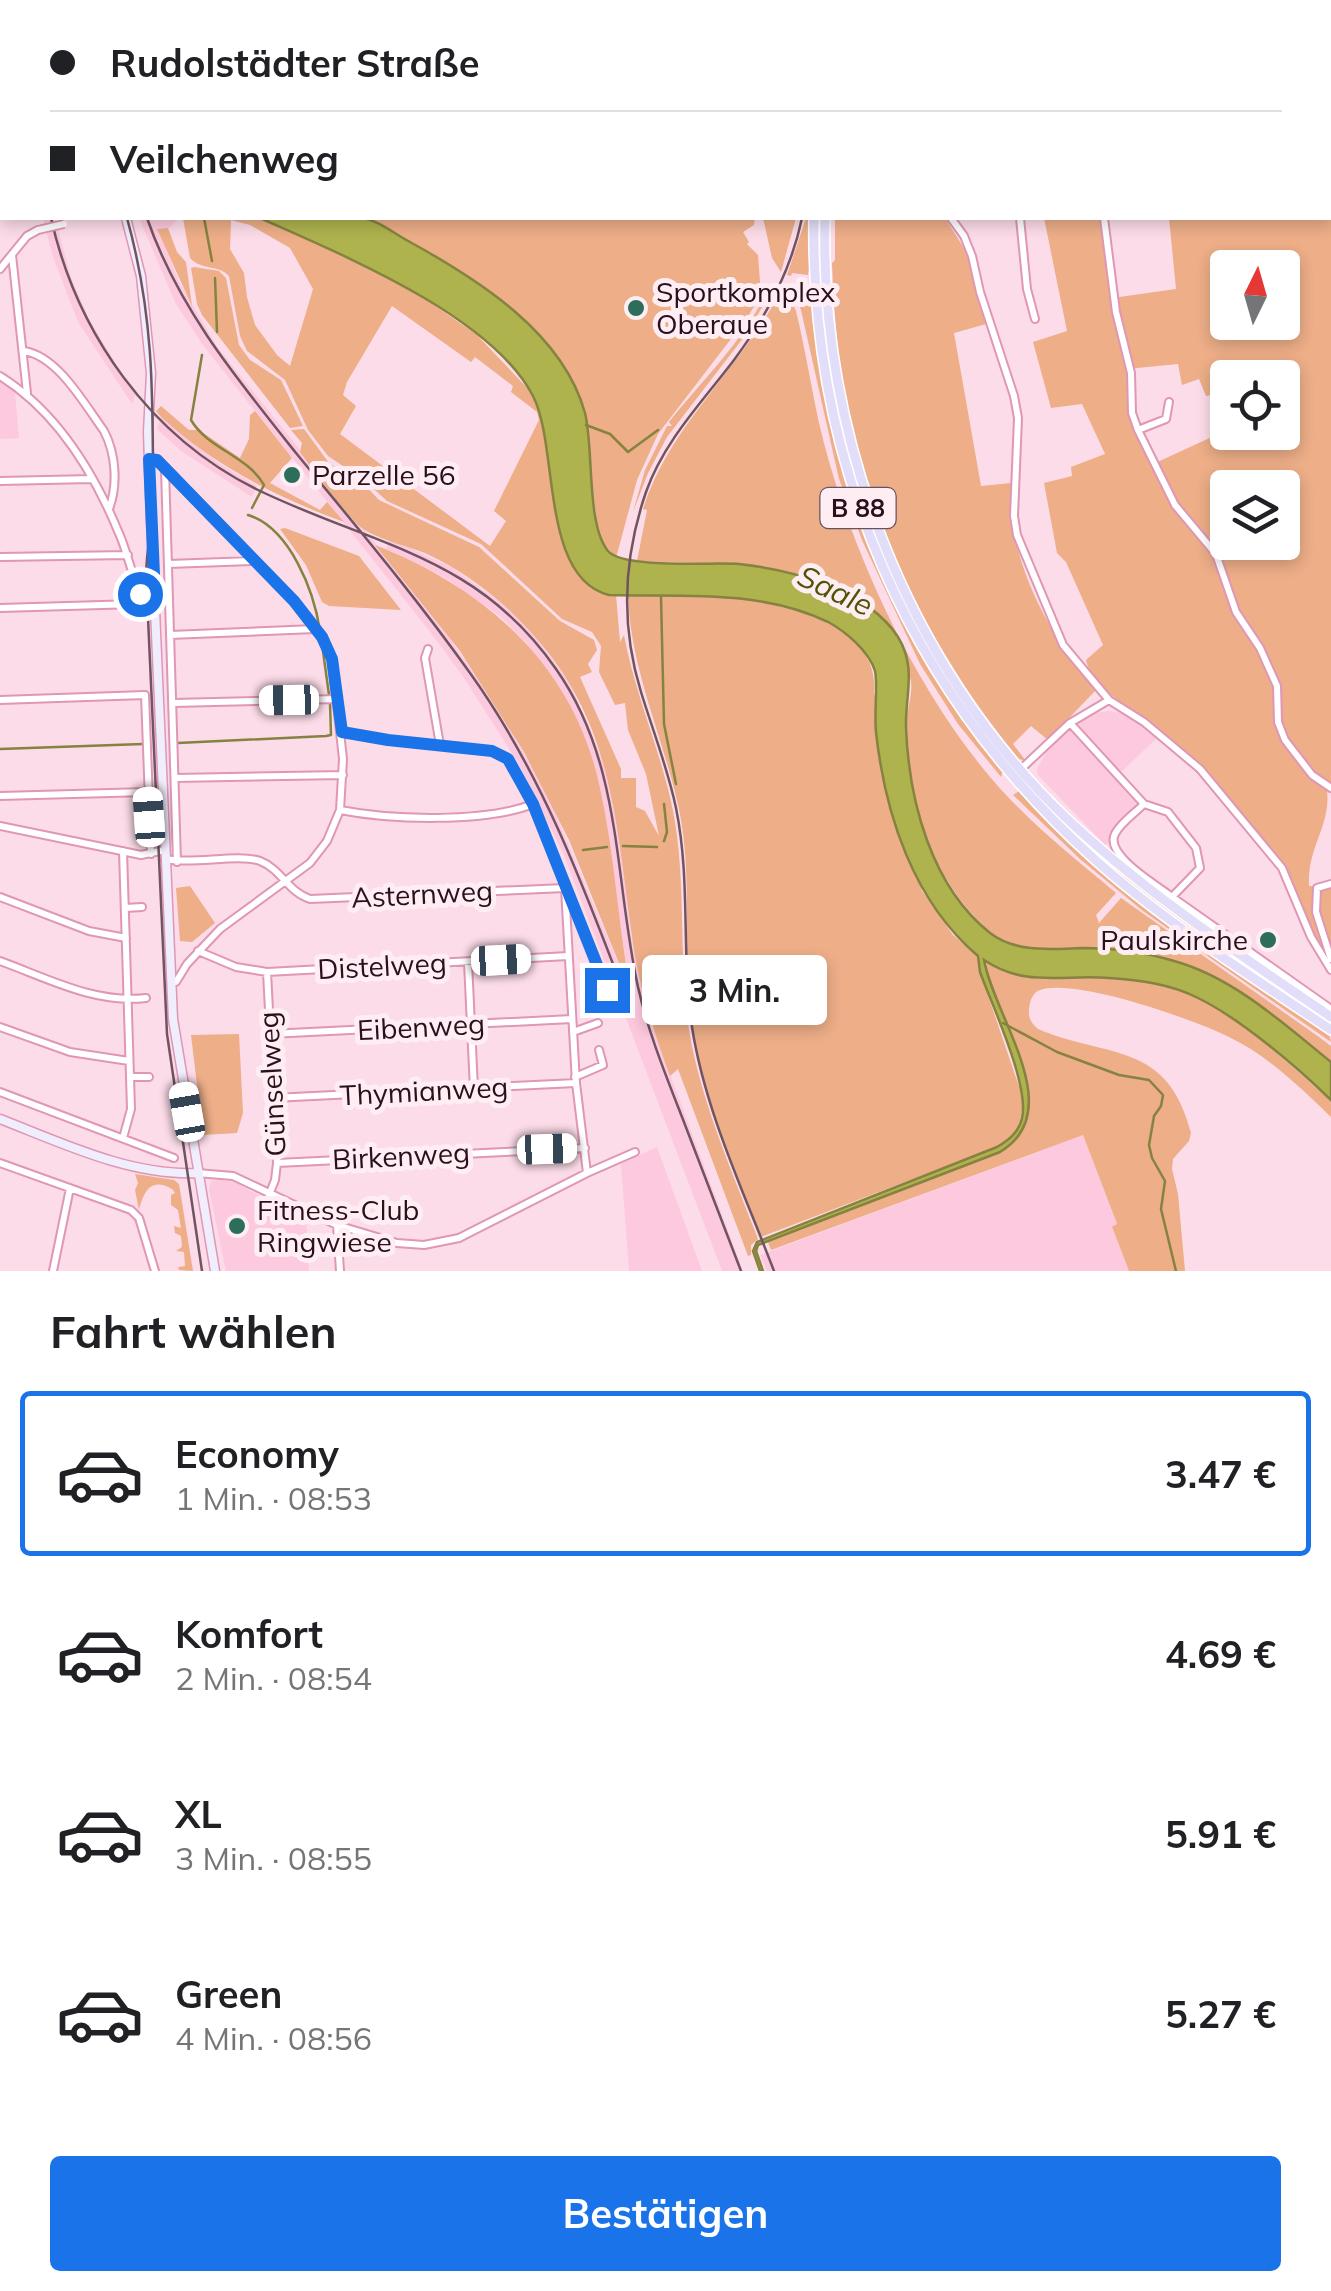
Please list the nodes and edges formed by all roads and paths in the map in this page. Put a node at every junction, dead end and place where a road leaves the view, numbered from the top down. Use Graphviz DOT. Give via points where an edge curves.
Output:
graph roads {
  1 [pos="127,220"];
  2 [pos="814,220"];
  3 [pos="825,220"];
  4 [pos="952,220"];
  5 [pos="1020,220"];
  6 [pos="1104,220"];
  7 [pos="66,221"];
  8 [pos="12,255"];
  9 [pos="0,269"];
  10 [pos="1034,319"];
  11 [pos="24,351"];
  12 [pos="0,376"];
  13 [pos="27,394"];
  14 [pos="1169,402"];
  15 [pos="1138,430"];
  16 [pos="149,459"];
  17 [pos="166,467"];
  18 [pos="93,478"];
  19 [pos="0,482"];
  20 [pos="109,510"];
  21 [pos="128,556"];
  22 [pos="0,557"];
  23 [pos="252,560"];
  24 [pos="168,564"];
  25 [pos="142,598"];
  26 [pos="155,598"];
  27 [pos="0,608"];
  28 [pos="319,632"];
  29 [pos="170,635"];
  30 [pos="428,648"];
  31 [pos="333,699"];
  32 [pos="0,700"];
  33 [pos="1109,700"];
  34 [pos="173,703"];
  35 [pos="1070,723"];
  36 [pos="342,732"];
  37 [pos="440,745"];
  38 [pos="1021,769"];
  39 [pos="343,775"];
  40 [pos="1011,775"];
  41 [pos="175,778"];
  42 [pos="1331,788"];
  43 [pos="148,792"];
  44 [pos="0,796"];
  45 [pos="533,804"];
  46 [pos="1144,804"];
  47 [pos="340,810"];
  48 [pos="0,826"];
  49 [pos="123,852"];
  50 [pos="151,854"];
  51 [pos="165,854"];
  52 [pos="179,862"];
  53 [pos="284,882"];
  54 [pos="1331,884"];
  55 [pos="566,888"];
  56 [pos="0,897"];
  57 [pos="1172,897"];
  58 [pos="142,907"];
  59 [pos="125,908"];
  60 [pos="126,938"];
  61 [pos="198,952"];
  62 [pos="568,956"];
  63 [pos="1331,959"];
  64 [pos="0,962"];
  65 [pos="468,962"];
  66 [pos="1331,970"];
  67 [pos="267,972"];
  68 [pos="170,982"];
  69 [pos="607,990"];
  70 [pos="146,998"];
  71 [pos="128,1000"];
  72 [pos="1331,1009"];
  73 [pos="1331,1018"];
  74 [pos="572,1020"];
  75 [pos="598,1024"];
  76 [pos="470,1025"];
  77 [pos="0,1026"];
  78 [pos="1331,1030"];
  79 [pos="573,1032"];
  80 [pos="270,1034"];
  81 [pos="599,1050"];
  82 [pos="130,1060"];
  83 [pos="130,1077"];
  84 [pos="149,1077"];
  85 [pos="576,1080"];
  86 [pos="474,1089"];
  87 [pos="0,1092"];
  88 [pos="273,1098"];
  89 [pos="0,1119"];
  90 [pos="122,1138"];
  91 [pos="585,1148"];
  92 [pos="635,1152"];
  93 [pos="174,1158"];
  94 [pos="0,1163"];
  95 [pos="277,1163"];
  96 [pos="197,1173"];
  97 [pos="588,1173"];
  98 [pos="70,1188"];
  99 [pos="269,1195"];
  100 [pos="337,1225"];
  101 [pos="53,1271"];
  102 [pos="155,1271"];
  103 [pos="215,1271"];
  104 [pos="340,1271"];
  1 -- 16 [label="main road" via="147,318"];
  2 -- 40 [label="main road, B 88" via="822,357 856,501 928,660"];
  3 -- 38 [label="main road, B 88" via="834,366 866,494 944,662"];
  4 -- 33 [label="street" via="972,256 1014,396 1014,516 1021,549 1063,645"];
  5 -- 10 [label="street"];
  6 -- 15 [label="street"];
  7 -- 8 [label="street, bridge" via="30,234"];
  8 -- 9 [label="street"];
  8 -- 11 [label="street"];
  11 -- 13 [label="street"];
  11 -- 20 [label="street" via="52,366 104,431 114,466"];
  12 -- 13 [label="street"];
  13 -- 18 [label="street"];
  14 -- 15 [label="street" via="1166,420"];
  15 -- 42 [label="street" via="1175,506 1216,554 1236,612 1277,686 1285,740 1312,776"];
  16 -- 17 [label="street"];
  16 -- 26 [label="main road"];
  17 -- 23 [label="street"];
  17 -- 24 [label="street"];
  18 -- 19 [label="street"];
  18 -- 20 [label="street"];
  20 -- 21 [label="street"];
  21 -- 22 [label="street"];
  21 -- 25 [label="street"];
  23 -- 24 [label="street"];
  23 -- 28 [label="street"];
  24 -- 29 [label="street"];
  25 -- 26 [label="street"];
  25 -- 27 [label="street" via="136,604"];
  26 -- 51 [label="main road"];
  28 -- 29 [label="street"];
  28 -- 31 [label="street" via="332,659"];
  29 -- 34 [label="street"];
  30 -- 37 [label="street"];
  31 -- 34 [label="street"];
  31 -- 36 [label="street"];
  32 -- 43 [label="street" via="145,695"];
  33 -- 35 [label="street"];
  33 -- 66 [label="street" via="1200,769 1282,868"];
  34 -- 41 [label="street"];
  35 -- 38 [label="street"];
  35 -- 46 [label="street"];
  36 -- 37 [label="street"];
  36 -- 39 [label="street"];
  37 -- 45 [label="street" via="508,759"];
  38 -- 40 [label="main road"];
  38 -- 73 [label="main road, B 88" via="1129,873"];
  39 -- 41 [label="street"];
  39 -- 47 [label="street"];
  40 -- 78 [label="main road, B 88" via="1132,889"];
  41 -- 52 [label="street"];
  43 -- 44 [label="street"];
  43 -- 50 [label="street"];
  45 -- 47 [label="street" via="492,816"];
  45 -- 55 [label="street"];
  46 -- 57 [label="street" via="1168,812 1200,856 1198,872"];
  46 -- 57 [label="street" via="1114,835 1114,848"];
  47 -- 53 [label="street" via="310,863"];
  48 -- 49 [label="street"];
  49 -- 50 [label="street"];
  49 -- 59 [label="street"];
  50 -- 51 [label="street"];
  51 -- 52 [label="street, Asternweg"];
  51 -- 68 [label="main road"];
  52 -- 53 [label="street, Asternweg" via="258,861"];
  53 -- 55 [label="street, Asternweg" via="310,899"];
  53 -- 61 [label="street"];
  54 -- 63 [label="street" via="1317,888 1314,902"];
  55 -- 62 [label="street"];
  55 -- 69 [label="street"];
  56 -- 60 [label="street" via="88,931"];
  57 -- 72 [label="street"];
  58 -- 59 [label="street"];
  59 -- 60 [label="street"];
  60 -- 71 [label="street"];
  61 -- 67 [label="street, Distelweg"];
  61 -- 68 [label="street"];
  62 -- 65 [label="street, Distelweg"];
  62 -- 74 [label="street"];
  64 -- 71 [label="street" via="84,993"];
  65 -- 67 [label="street, Distelweg"];
  65 -- 76 [label="street"];
  67 -- 80 [label="street, Günselweg"];
  68 -- 96 [label="main road"];
  70 -- 71 [label="street"];
  71 -- 82 [label="street"];
  74 -- 76 [label="street, Eibenweg"];
  74 -- 79 [label="street"];
  75 -- 79 [label="street"];
  76 -- 80 [label="street, Eibenweg"];
  76 -- 86 [label="street"];
  77 -- 82 [label="street" via="70,1052"];
  79 -- 85 [label="street"];
  80 -- 88 [label="street, Günselweg"];
  81 -- 85 [label="street" via="603,1065"];
  82 -- 83 [label="street"];
  83 -- 84 [label="street"];
  83 -- 90 [label="street" via="131,1109"];
  85 -- 86 [label="street, Thymianweg"];
  85 -- 91 [label="street"];
  86 -- 88 [label="street, Thymianweg"];
  87 -- 90 [label="street"];
  88 -- 95 [label="street, Günselweg"];
  89 -- 96 [label="main road" via="118,1162"];
  90 -- 93 [label="street"];
  91 -- 95 [label="street, Birkenweg"];
  91 -- 97 [label="street"];
  92 -- 97 [label="street"];
  94 -- 98 [label="street"];
  95 -- 99 [label="street, Günselweg"];
  96 -- 99 [label="street" via="233,1176"];
  96 -- 103 [label="main road"];
  97 -- 100 [label="street" via="443,1243 397,1243"];
  98 -- 101 [label="street"];
  98 -- 102 [label="street" via="134,1212"];
  99 -- 100 [label="street"];
  100 -- 104 [label="street"];
}
